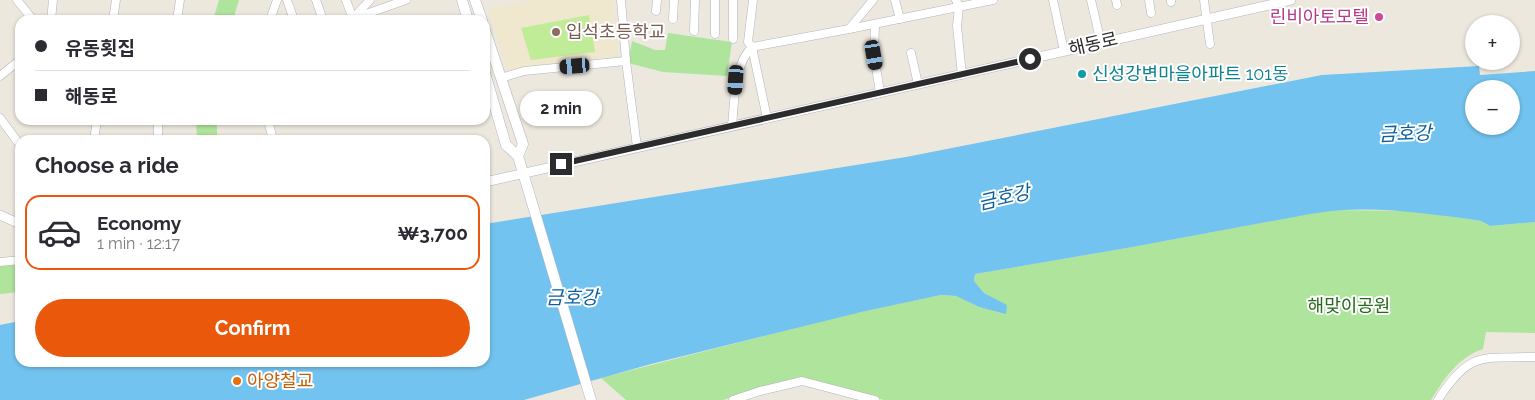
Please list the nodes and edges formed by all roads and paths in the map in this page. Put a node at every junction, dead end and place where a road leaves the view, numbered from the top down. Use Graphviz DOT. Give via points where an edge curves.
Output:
graph roads {
  1 [pos="18,0"];
  2 [pos="54,0"];
  3 [pos="116,0"];
  4 [pos="180,0"];
  5 [pos="277,0"];
  6 [pos="287,0"];
  7 [pos="316,0"];
  8 [pos="346,0"];
  9 [pos="370,0"];
  10 [pos="406,0"];
  11 [pos="462,0"];
  12 [pos="475,0"];
  13 [pos="621,0"];
  14 [pos="656,0"];
  15 [pos="674,0"];
  16 [pos="694,0"];
  17 [pos="715,0"];
  18 [pos="734,0"];
  19 [pos="753,0"];
  20 [pos="873,0"];
  21 [pos="895,0"];
  22 [pos="993,0"];
  23 [pos="1053,0"];
  24 [pos="1091,0"];
  25 [pos="1149,0"];
  26 [pos="1204,0"];
  27 [pos="1291,0"];
  28 [pos="958,3"];
  29 [pos="1264,3"];
  30 [pos="656,11"];
  31 [pos="1151,13"];
  32 [pos="29,15"];
  33 [pos="52,15"];
  34 [pos="114,15"];
  35 [pos="177,15"];
  36 [pos="272,15"];
  37 [pos="292,15"];
  38 [pos="321,15"];
  39 [pos="350,15"];
  40 [pos="356,15"];
  41 [pos="365,15"];
  42 [pos="466,15"];
  43 [pos="480,15"];
  44 [pos="900,18"];
  45 [pos="673,19"];
  46 [pos="1207,19"];
  47 [pos="875,24"];
  48 [pos="850,29"];
  49 [pos="694,31"];
  50 [pos="715,34"];
  51 [pos="733,39"];
  52 [pos="1101,43"];
  53 [pos="1210,44"];
  54 [pos="490,45"];
  55 [pos="752,47"];
  56 [pos="1064,51"];
  57 [pos="911,53"];
  58 [pos="626,61"];
  59 [pos="15,64"];
  60 [pos="962,74"];
  61 [pos="0,76"];
  62 [pos="501,78"];
  63 [pos="918,84"];
  64 [pos="490,90"];
  65 [pos="880,92"];
  66 [pos="0,118"];
  67 [pos="767,118"];
  68 [pos="732,125"];
  69 [pos="15,138"];
  70 [pos="637,147"];
  71 [pos="518,156"];
  72 [pos="523,172"];
  73 [pos="490,181"];
  74 [pos="0,215"];
  75 [pos="15,222"];
  76 [pos="15,260"];
  77 [pos="0,262"];
  78 [pos="1535,357"];
  79 [pos="591,400"];
  80 [pos="733,400"];
  81 [pos="874,400"];
  82 [pos="1438,400"];
  1 -- 32 [label="street"];
  2 -- 33 [label="street"];
  3 -- 34 [label="street"];
  4 -- 35 [label="street"];
  5 -- 36 [label="street"];
  6 -- 37 [label="street"];
  7 -- 38 [label="street"];
  8 -- 39 [label="street"];
  9 -- 40 [label="street"];
  10 -- 41 [label="street"];
  11 -- 42 [label="main road"];
  12 -- 43 [label="main road"];
  13 -- 58 [label="street"];
  14 -- 30 [label="street"];
  15 -- 45 [label="street"];
  16 -- 49 [label="street"];
  17 -- 50 [label="street"];
  18 -- 51 [label="street"];
  19 -- 55 [label="street" via="748,42"];
  20 -- 48 [label="street"];
  21 -- 44 [label="street"];
  22 -- 28 [label="street"];
  23 -- 56 [label="street"];
  24 -- 52 [label="street"];
  25 -- 31 [label="street"];
  26 -- 46 [label="street"];
  27 -- 29 [label="street, 해동로"];
  28 -- 44 [label="street"];
  28 -- 60 [label="street"];
  29 -- 46 [label="street, 해동로"];
  44 -- 47 [label="street"];
  46 -- 52 [label="street, 해동로"];
  46 -- 53 [label="street"];
  47 -- 48 [label="street"];
  47 -- 65 [label="street" via="874,55"];
  48 -- 55 [label="street"];
  52 -- 56 [label="street, 해동로"];
  54 -- 62 [label="main road"];
  55 -- 67 [label="street"];
  55 -- 68 [label="street" via="745,53 736,80"];
  56 -- 60 [label="street, 해동로"];
  57 -- 63 [label="street"];
  58 -- 62 [label="street" via="524,71"];
  58 -- 70 [label="street"];
  59 -- 61 [label="street"];
  60 -- 63 [label="street, 해동로"];
  62 -- 71 [label="main road" via="523,144"];
  63 -- 65 [label="street, 해동로"];
  64 -- 71 [label="main road" via="506,145"];
  65 -- 67 [label="street, 해동로"];
  66 -- 69 [label="street"];
  67 -- 68 [label="street, 해동로"];
  68 -- 70 [label="street, 해동로"];
  70 -- 72 [label="street, 해동로"];
  71 -- 72 [label="main road"];
  72 -- 73 [label="street, 해동로"];
  72 -- 79 [label="main road"];
  74 -- 75 [label="street"];
  76 -- 77 [label="street"];
  78 -- 82 [label="street" via="1480,359 1454,376"];
  80 -- 81 [label="street" via="802,381"];
}
